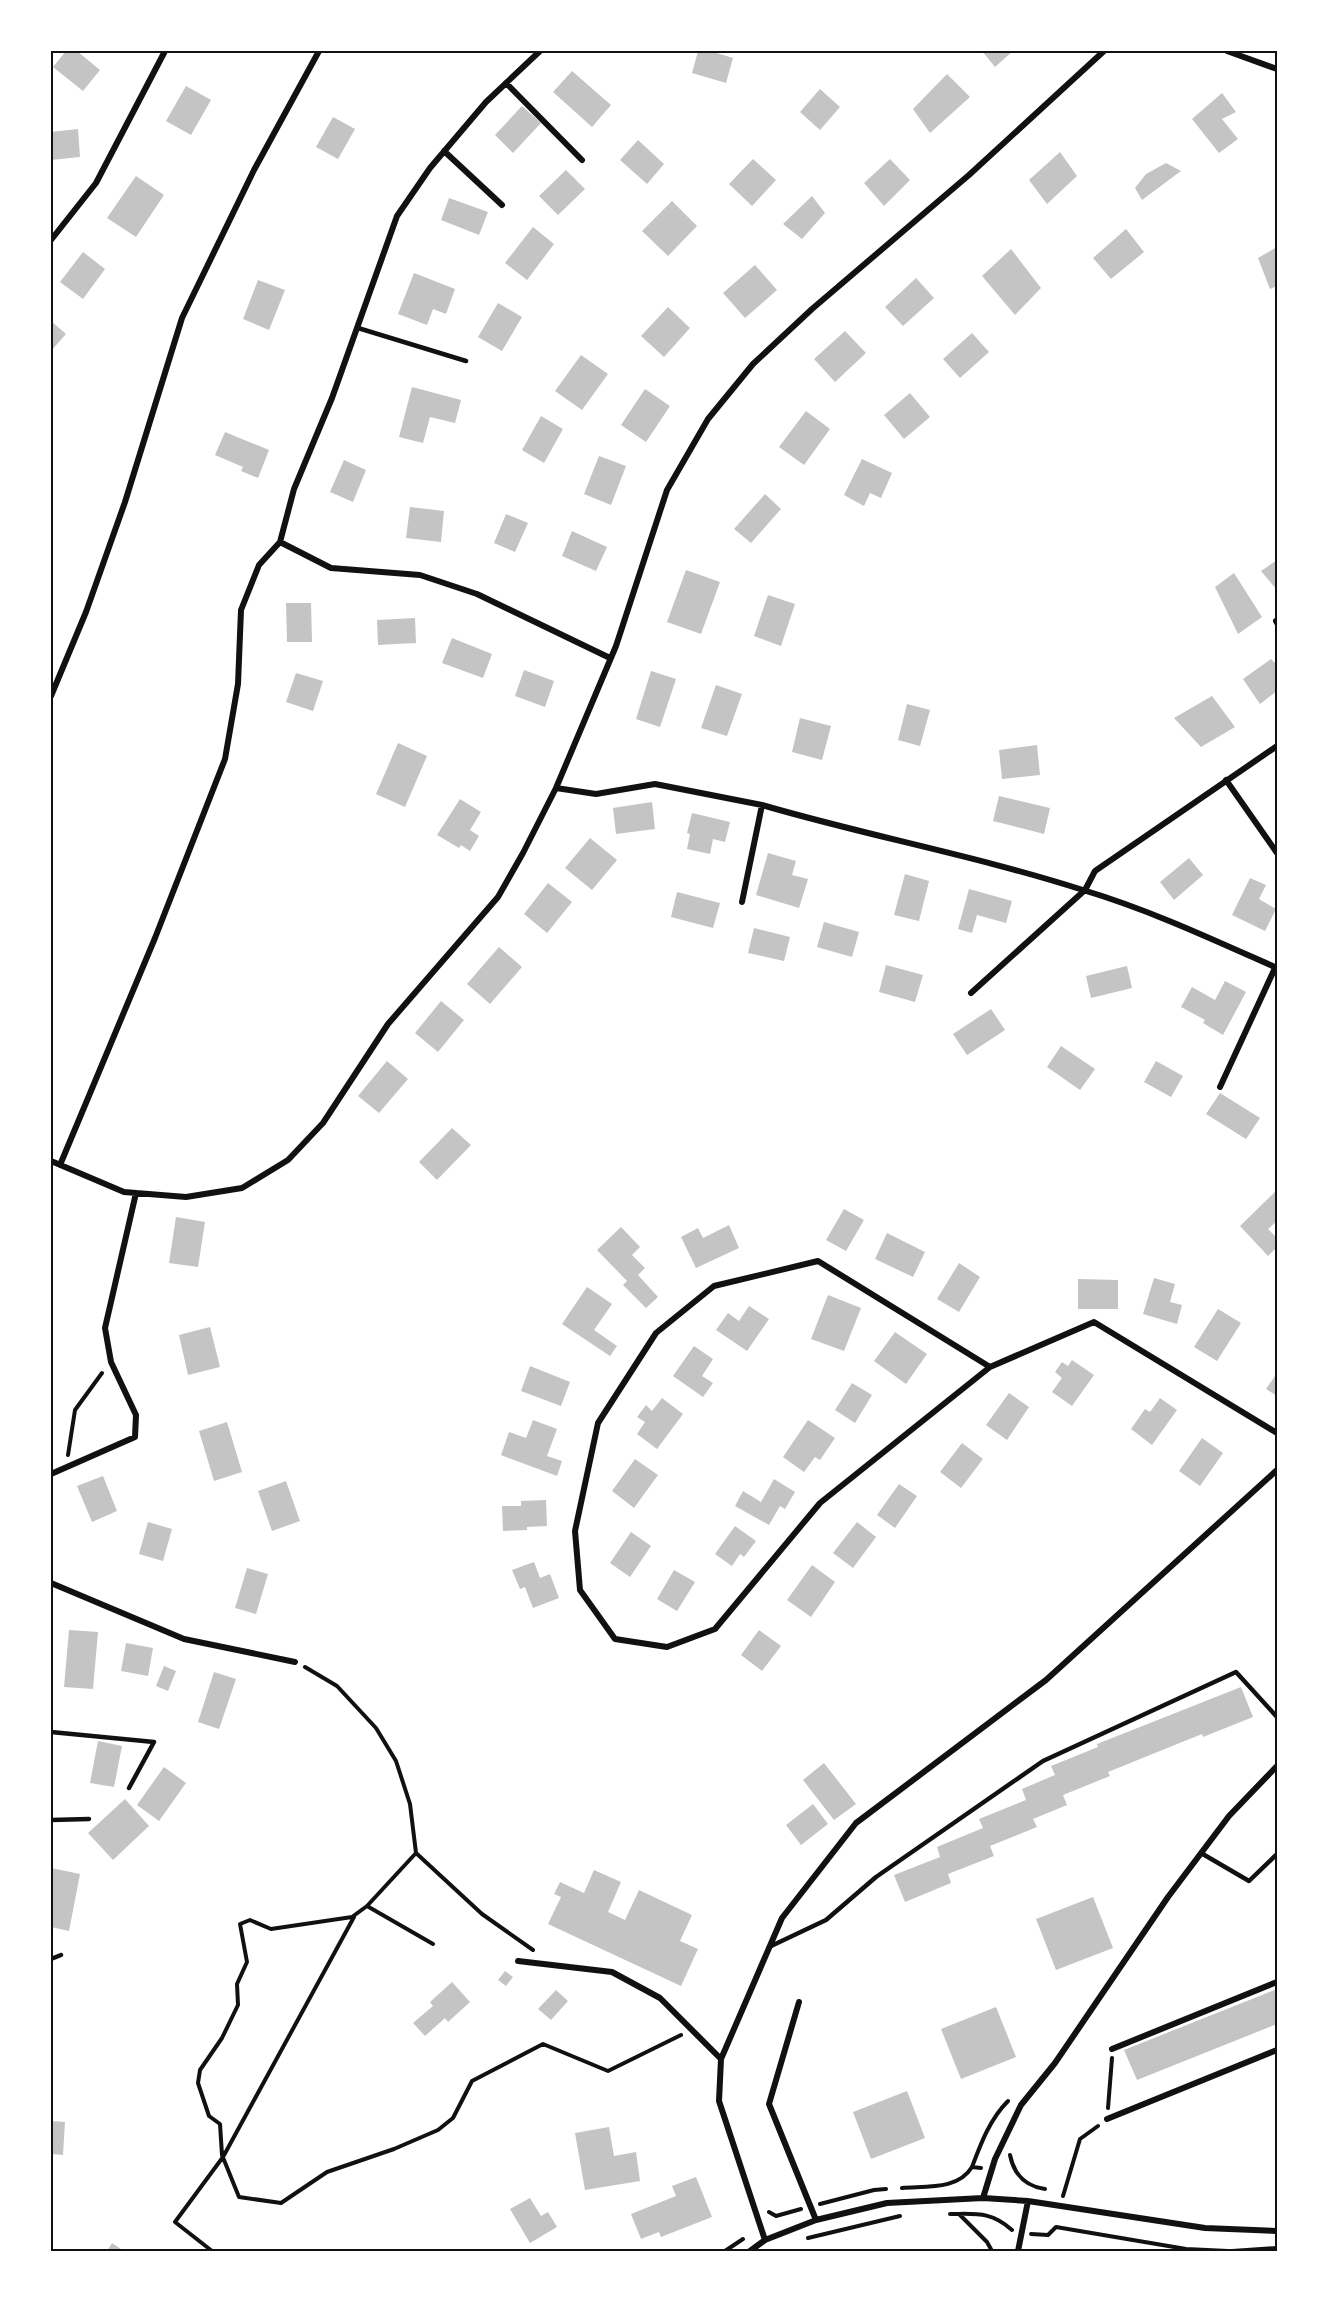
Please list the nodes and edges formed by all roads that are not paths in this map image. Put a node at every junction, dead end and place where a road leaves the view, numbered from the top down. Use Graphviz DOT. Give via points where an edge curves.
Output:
graph roads {
  1 [pos="165,51"];
  2 [pos="319,51"];
  3 [pos="540,51"];
  4 [pos="1104,51"];
  5 [pos="1227,51"];
  6 [pos="1277,69"];
  7 [pos="506,83"];
  8 [pos="444,151"];
  9 [pos="582,160"];
  10 [pos="502,205"];
  11 [pos="51,240"];
  12 [pos="358,328"];
  13 [pos="466,361"];
  14 [pos="280,542"];
  15 [pos="610,658"];
  16 [pos="51,696"];
  17 [pos="1277,746"];
  18 [pos="1226,780"];
  19 [pos="556,788"];
  20 [pos="762,805"];
  21 [pos="1277,853"];
  22 [pos="1085,890"];
  23 [pos="742,902"];
  24 [pos="1276,968"];
  25 [pos="971,993"];
  26 [pos="1220,1087"];
  27 [pos="51,1161"];
  28 [pos="60,1165"];
  29 [pos="136,1193"];
  30 [pos="990,1367"];
  31 [pos="1277,1433"];
  32 [pos="1277,1470"];
  33 [pos="51,1474"];
  34 [pos="51,1583"];
  35 [pos="295,1662"];
  36 [pos="1277,1717"];
  37 [pos="51,1732"];
  38 [pos="1277,1766"];
  39 [pos="129,1788"];
  40 [pos="89,1819"];
  41 [pos="51,1820"];
  42 [pos="1201,1853"];
  43 [pos="1277,1854"];
  44 [pos="769,1947"];
  45 [pos="61,1955"];
  46 [pos="51,1959"];
  47 [pos="518,1961"];
  48 [pos="1277,1983"];
  49 [pos="799,2002"];
  50 [pos="1112,2049"];
  51 [pos="1277,2050"];
  52 [pos="721,2059"];
  53 [pos="1107,2118"];
  54 [pos="983,2198"];
  55 [pos="1028,2201"];
  56 [pos="816,2220"];
  57 [pos="1277,2231"];
  58 [pos="765,2240"];
  59 [pos="750,2251"];
  60 [pos="1018,2251"];
  1 -- 11 [label="street" via="96,183"];
  2 -- 16 [label="street" via="254,170 182,318 125,502"];
  3 -- 7 [label="street"];
  4 -- 15 [label="street" via="753,364 708,419 667,490"];
  5 -- 6 [label="street"];
  7 -- 8 [label="street"];
  7 -- 9 [label="street"];
  8 -- 10 [label="street"];
  8 -- 12 [label="street" via="397,216"];
  12 -- 13 [label="lane"];
  12 -- 14 [label="street" via="294,489"];
  14 -- 15 [label="street" via="331,568 420,575 477,594"];
  14 -- 28 [label="street" via="259,565 242,610 238,684 225,759"];
  15 -- 19 [label="street"];
  17 -- 18 [label="street"];
  18 -- 21 [label="street"];
  18 -- 22 [label="street" via="1095,871"];
  19 -- 20 [label="street" via="596,794 655,784"];
  19 -- 29 [label="street" via="498,897 388,1024 323,1123 288,1160 242,1188 186,1197"];
  20 -- 22 [label="street"];
  20 -- 23 [label="street"];
  22 -- 24 [label="street" via="1196,932"];
  22 -- 25 [label="street"];
  24 -- 26 [label="street"];
  27 -- 28 [label="street"];
  28 -- 29 [label="street" via="124,1192"];
  29 -- 33 [label="street" via="105,1328 111,1362 136,1415 135,1437"];
  30 -- 30 [label="street" via="818,1262 714,1286 656,1333 598,1423 575,1531 580,1590 615,1639 667,1647 716,1629 820,1503"];
  30 -- 31 [label="street" via="1094,1322"];
  32 -- 44 [label="street" via="1046,1680 856,1823 782,1918"];
  34 -- 35 [label="street" via="184,1639"];
  36 -- 44 [label="lane" via="1236,1672 1043,1761 876,1877 826,1920"];
  37 -- 39 [label="lane" via="154,1742"];
  38 -- 42 [label="street" via="1229,1816"];
  40 -- 41 [label="lane"];
  42 -- 43 [label="lane" via="1249,1881"];
  42 -- 54 [label="street" via="1055,2063 1021,2105 995,2159"];
  44 -- 52 [label="street"];
  45 -- 46 [label="lane"];
  47 -- 52 [label="street" via="612,1972 660,1998"];
  48 -- 50 [label="street"];
  49 -- 56 [label="street" via="770,2104"];
  51 -- 53 [label="street"];
  52 -- 58 [label="street" via="719,2102"];
  54 -- 55 [label="street"];
  54 -- 56 [label="street" via="887,2203"];
  55 -- 57 [label="street" via="1205,2228"];
  55 -- 60 [label="street"];
  56 -- 58 [label="street"];
  58 -- 59 [label="street"];
}
